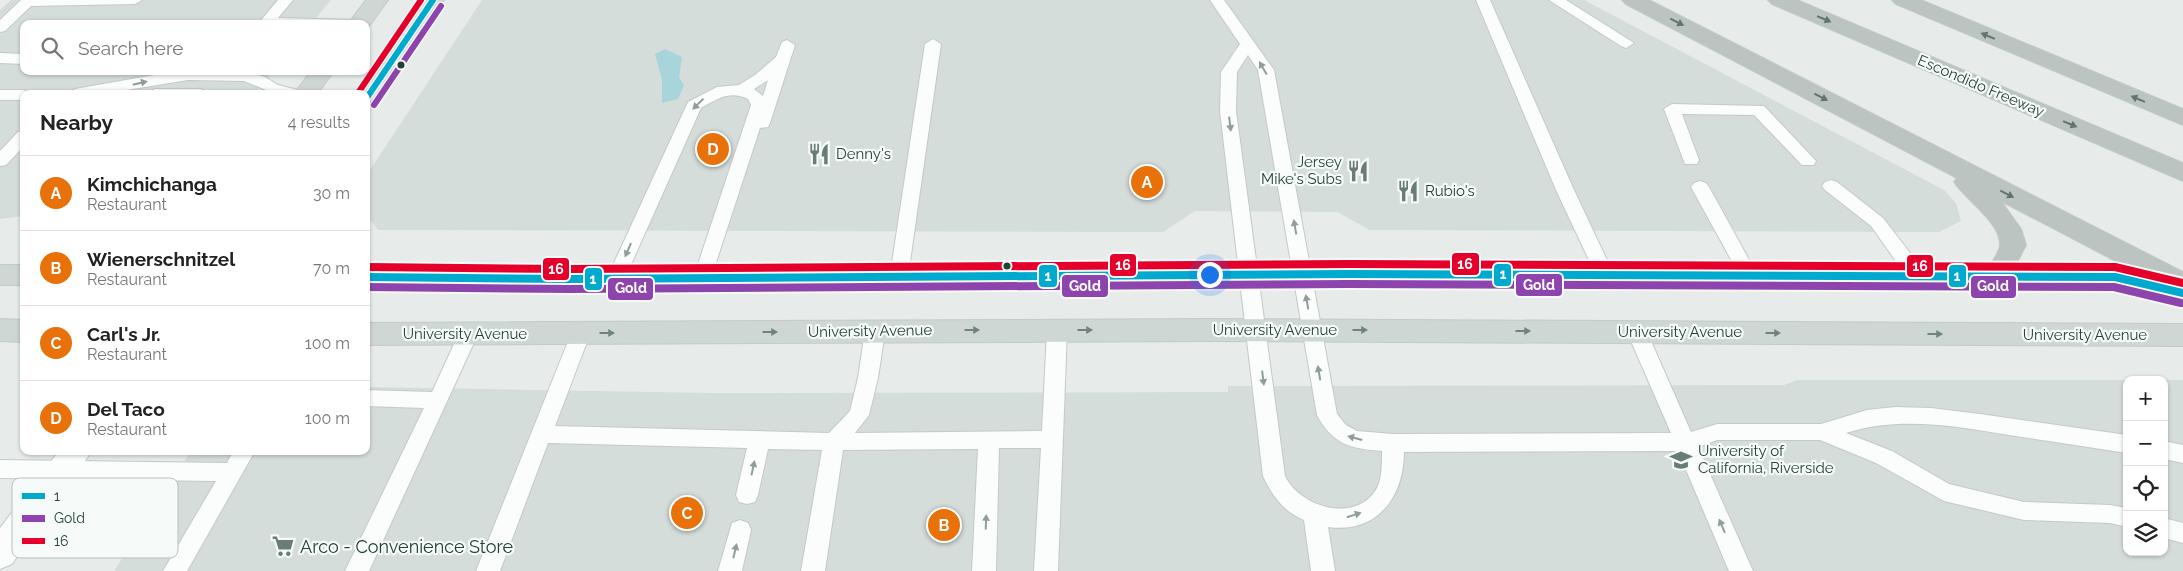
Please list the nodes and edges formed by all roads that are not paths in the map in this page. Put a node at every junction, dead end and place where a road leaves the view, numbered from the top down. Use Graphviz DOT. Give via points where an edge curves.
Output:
graph roads {
  1 [pos="135,0"];
  2 [pos="286,0"];
  3 [pos="377,0"];
  4 [pos="433,0"];
  5 [pos="1217,0"];
  6 [pos="1483,0"];
  7 [pos="1556,0"];
  8 [pos="1633,0"];
  9 [pos="1779,0"];
  10 [pos="1903,0"];
  11 [pos="269,20"];
  12 [pos="362,20"];
  13 [pos="0,28"];
  14 [pos="1626,43"];
  15 [pos="933,44"];
  16 [pos="1247,45"];
  17 [pos="0,58"];
  18 [pos="20,59"];
  19 [pos="188,75"];
  20 [pos="188,75"];
  21 [pos="320,75"];
  22 [pos="96,90"];
  23 [pos="280,90"];
  24 [pos="308,90"];
  25 [pos="742,90"];
  26 [pos="370,93"];
  27 [pos="20,95"];
  28 [pos="0,96"];
  29 [pos="2183,118"];
  30 [pos="20,140"];
  31 [pos="20,157"];
  32 [pos="2,159"];
  33 [pos="1691,160"];
  34 [pos="1808,161"];
  35 [pos="1948,163"];
  36 [pos="2183,173"];
  37 [pos="1831,186"];
  38 [pos="1700,187"];
  39 [pos="1249,274"];
  40 [pos="0,275"];
  41 [pos="20,275"];
  42 [pos="1302,275"];
  43 [pos="1605,275"];
  44 [pos="708,276"];
  45 [pos="899,276"];
  46 [pos="1749,276"];
  47 [pos="1917,276"];
  48 [pos="370,277"];
  49 [pos="1996,277"];
  50 [pos="616,278"];
  51 [pos="2183,284"];
  52 [pos="2183,293"];
  53 [pos="0,330"];
  54 [pos="1057,330"];
  55 [pos="1256,330"];
  56 [pos="1312,330"];
  57 [pos="20,331"];
  58 [pos="875,331"];
  59 [pos="1637,332"];
  60 [pos="370,334"];
  61 [pos="468,334"];
  62 [pos="580,334"];
  63 [pos="2183,335"];
  64 [pos="370,398"];
  65 [pos="438,400"];
  66 [pos="1821,432"];
  67 [pos="541,434"];
  68 [pos="1052,439"];
  69 [pos="759,440"];
  70 [pos="989,440"];
  71 [pos="834,442"];
  72 [pos="1686,442"];
  73 [pos="1393,443"];
  74 [pos="2123,443"];
  75 [pos="2168,451"];
  76 [pos="2183,454"];
  77 [pos="242,455"];
  78 [pos="70,461"];
  79 [pos="0,469"];
  80 [pos="233,472"];
  81 [pos="57,478"];
  82 [pos="747,495"];
  83 [pos="1315,516"];
  84 [pos="2123,517"];
  85 [pos="2168,529"];
  86 [pos="740,530"];
  87 [pos="2183,534"];
  88 [pos="12,538"];
  89 [pos="0,554"];
  90 [pos="175,571"];
  91 [pos="357,571"];
  92 [pos="488,571"];
  93 [pos="730,571"];
  94 [pos="813,571"];
  95 [pos="984,571"];
  96 [pos="1046,571"];
  97 [pos="1323,571"];
  98 [pos="1741,571"];
  1 -- 13 [label="lane" via="27,2"];
  2 -- 11 [label="lane"];
  3 -- 12 [label="main road"];
  4 -- 26 [label="main road"];
  5 -- 16 [label="lane"];
  6 -- 43 [label="lane"];
  7 -- 14 [label="lane"];
  8 -- 35 [label="highway, one-way"];
  9 -- 36 [label="highway, Escondido Freeway, one-way"];
  29 -- 10 [label="highway, one-way"];
  15 -- 45 [label="lane"];
  16 -- 39 [label="lane, one-way" via="1229,72 1228,111"];
  42 -- 16 [label="lane, one-way" via="1266,70"];
  17 -- 18 [label="lane"];
  22 -- 19 [label="lane, one-way"];
  20 -- 23 [label="lane, one-way" via="244,76"];
  21 -- 24 [label="main road"];
  25 -- 44 [label="lane" via="755,96 759,106"];
  25 -- 44 [label="lane" via="760,78 785,51"];
  25 -- 50 [label="lane, one-way" via="723,90 694,106"];
  27 -- 28 [label="lane"];
  30 -- 32 [label="lane"];
  31 -- 32 [label="lane"];
  33 -- 34 [label="lane" via="1672,109 1758,110"];
  35 -- 49 [label="highway" via="1994,208 2012,238 2013,246"];
  35 -- 51 [label="highway, one-way"];
  37 -- 47 [label="lane" via="1876,222"];
  38 -- 46 [label="lane"];
  39 -- 42 [label="main road"];
  39 -- 45 [label="main road"];
  39 -- 55 [label="lane"];
  40 -- 41 [label="main road"];
  42 -- 43 [label="main road"];
  56 -- 42 [label="lane, one-way"];
  43 -- 46 [label="main road"];
  44 -- 45 [label="main road"];
  44 -- 50 [label="main road"];
  46 -- 47 [label="main road"];
  47 -- 49 [label="main road"];
  48 -- 50 [label="main road"];
  49 -- 52 [label="main road" via="2115,277"];
  53 -- 57 [label="main road"];
  54 -- 55 [label="main road, University Avenue, one-way"];
  58 -- 54 [label="main road, University Avenue, one-way"];
  54 -- 68 [label="lane"];
  55 -- 56 [label="main road, University Avenue"];
  55 -- 83 [label="lane, one-way" via="1274,476 1281,492 1292,503"];
  56 -- 59 [label="main road, University Avenue, one-way"];
  73 -- 56 [label="lane, one-way" via="1369,442 1342,434 1332,427"];
  62 -- 58 [label="main road, University Avenue, one-way"];
  58 -- 71 [label="lane" via="859,415"];
  59 -- 63 [label="main road, University Avenue, one-way"];
  59 -- 72 [label="lane"];
  60 -- 61 [label="main road, University Avenue"];
  61 -- 62 [label="main road, University Avenue"];
  61 -- 65 [label="lane"];
  62 -- 67 [label="lane"];
  64 -- 65 [label="lane"];
  65 -- 91 [label="lane"];
  66 -- 72 [label="lane" via="1717,432"];
  66 -- 74 [label="lane" via="1867,418 1922,416"];
  66 -- 84 [label="lane" via="1884,457 1944,492 2024,511"];
  67 -- 69 [label="lane"];
  67 -- 92 [label="lane"];
  68 -- 70 [label="lane"];
  68 -- 96 [label="lane"];
  69 -- 71 [label="lane"];
  82 -- 69 [label="lane, one-way"];
  70 -- 71 [label="lane"];
  95 -- 70 [label="lane, one-way"];
  71 -- 94 [label="lane"];
  72 -- 73 [label="lane"];
  98 -- 72 [label="lane, one-way"];
  83 -- 73 [label="lane, one-way" via="1342,519 1365,511 1381,498 1389,484"];
  75 -- 76 [label="lane"];
  77 -- 80 [label="lane"];
  78 -- 79 [label="lane"];
  78 -- 80 [label="lane"];
  78 -- 81 [label="street"];
  80 -- 90 [label="lane"];
  83 -- 97 [label="lane"];
  85 -- 87 [label="lane"];
  93 -- 86 [label="lane, one-way"];
  88 -- 89 [label="street"];
}
